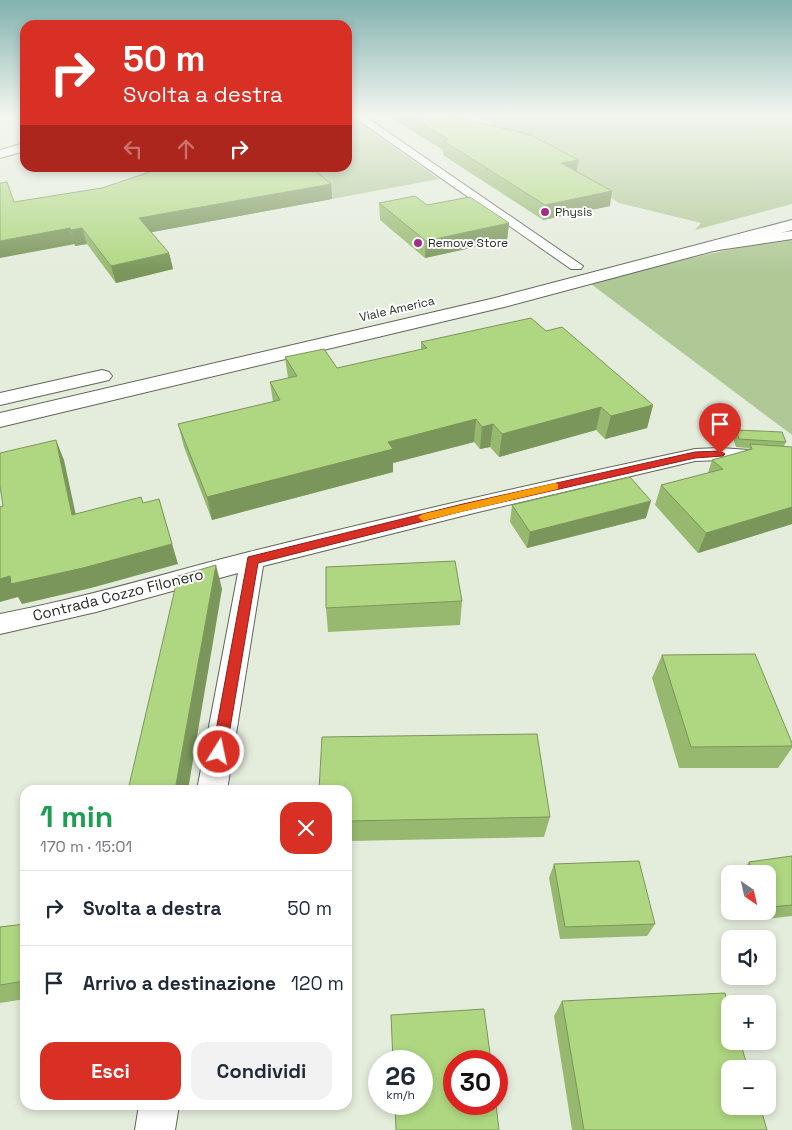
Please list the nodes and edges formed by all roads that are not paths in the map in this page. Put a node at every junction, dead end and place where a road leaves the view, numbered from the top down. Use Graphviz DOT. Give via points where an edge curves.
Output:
graph roads {
  1 [pos="433,168"];
  2 [pos="792,213"];
  3 [pos="792,225"];
  4 [pos="792,235"];
  5 [pos="703,248"];
  6 [pos="576,266"];
  7 [pos="299,332"];
  8 [pos="116,373"];
  9 [pos="0,399"];
  10 [pos="0,420"];
  11 [pos="792,459"];
  12 [pos="252,560"];
  13 [pos="0,624"];
  14 [pos="213,785"];
  15 [pos="158,1110"];
  16 [pos="156,1130"];
  1 -- 6 [label="street"];
  2 -- 6 [label="main road, Viale America"];
  3 -- 5 [label="main road, Viale America"];
  4 -- 5 [label="street"];
  5 -- 10 [label="main road, Viale America" via="467,310"];
  6 -- 7 [label="main road, Viale America"];
  8 -- 9 [label="main road"];
  11 -- 12 [label="street, Contrada Cozzo Filonero" via="695,455"];
  12 -- 13 [label="street, Contrada Cozzo Filonero" via="49,615"];
  12 -- 14 [label="street"];
  15 -- 16 [label="street"];
}
